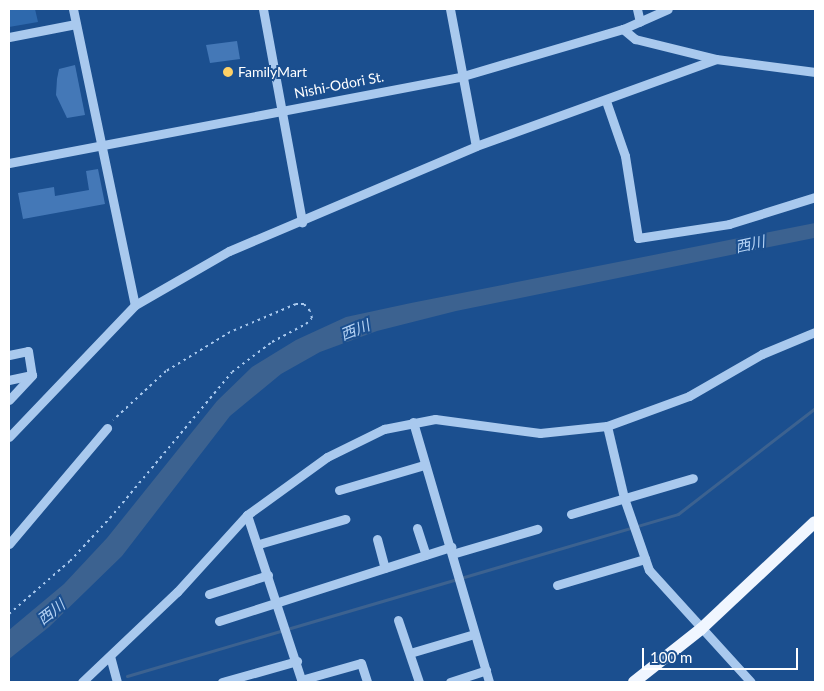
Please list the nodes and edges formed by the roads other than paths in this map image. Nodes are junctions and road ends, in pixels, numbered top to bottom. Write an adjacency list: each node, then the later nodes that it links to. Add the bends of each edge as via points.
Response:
1 (73, 9): 7 (street)
2 (263, 9): 14 (street)
3 (450, 9): 12 (street)
4 (637, 9): 6 (street)
5 (668, 9): 6 (street, Nishi-Odori St.)
6 (640, 22): 8 (street, Nishi-Odori St.)
7 (76, 24): 9 (street); 16 (street)
8 (623, 29): 10 (street, via 635,39); 12 (street, Nishi-Odori St.)
9 (9, 37)
10 (716, 59): 11 (street); 13 (street)
11 (815, 72)
12 (463, 76): 14 (street, Nishi-Odori St.); 15 (street)
13 (606, 101): 15 (street); 18 (street, via 625,156 638,238 729,224)
14 (282, 110): 16 (street, Nishi-Odori St.); 19 (street)
15 (476, 146): 19 (street)
16 (101, 148): 17 (street, Nishi-Odori St.); 20 (street)
17 (9, 163)
18 (815, 196)
19 (302, 222): 20 (street, via 229,251)
20 (135, 305): 29 (street)
21 (814, 334): 27 (street, via 762,354 689,396)
22 (9, 355): 23 (street, via 28,351)
23 (32, 375): 24 (street); 25 (street)
24 (9, 380)
25 (9, 400)
26 (412, 422): 27 (street, via 457,421 540,434); 30 (street); 35 (street, via 384,429 327,457)
27 (607, 426): 33 (street)
28 (107, 428): 41 (street)
29 (9, 437)
30 (424, 465): 32 (street); 43 (street)
31 (693, 478): 33 (street)
32 (339, 490)
33 (624, 498): 34 (street); 45 (street)
34 (571, 514)
35 (247, 515): 42 (street); 56 (street, via 177,592)
36 (345, 519): 42 (street)
37 (815, 522): 53 (main road)
38 (417, 528): 44 (street)
39 (537, 529): 43 (street)
40 (377, 539): 46 (street)
41 (9, 544)
42 (260, 544): 47 (street)
43 (452, 551): 44 (street); 54 (street)
44 (426, 555): 46 (street)
45 (646, 559): 48 (street); 53 (street, via 649,570)
46 (385, 568): 50 (street)
47 (268, 575): 49 (street); 50 (street)
48 (557, 585)
49 (209, 594)
50 (277, 602): 51 (street); 57 (street)
51 (219, 620)
52 (398, 620): 55 (street)
53 (701, 629): 67 (main road); 68 (street)
54 (474, 634): 55 (street); 58 (street)
55 (410, 653): 64 (street)
56 (110, 656): 60 (street); 61 (street)
57 (297, 661): 59 (street); 62 (street)
58 (486, 670): 65 (street); 66 (street)
59 (302, 681): 63 (street, via 361,663)
60 (82, 682)
61 (117, 682)
62 (222, 682)
63 (367, 682)
64 (419, 682)
65 (450, 682)
66 (489, 682)
67 (634, 682)
68 (751, 682)

